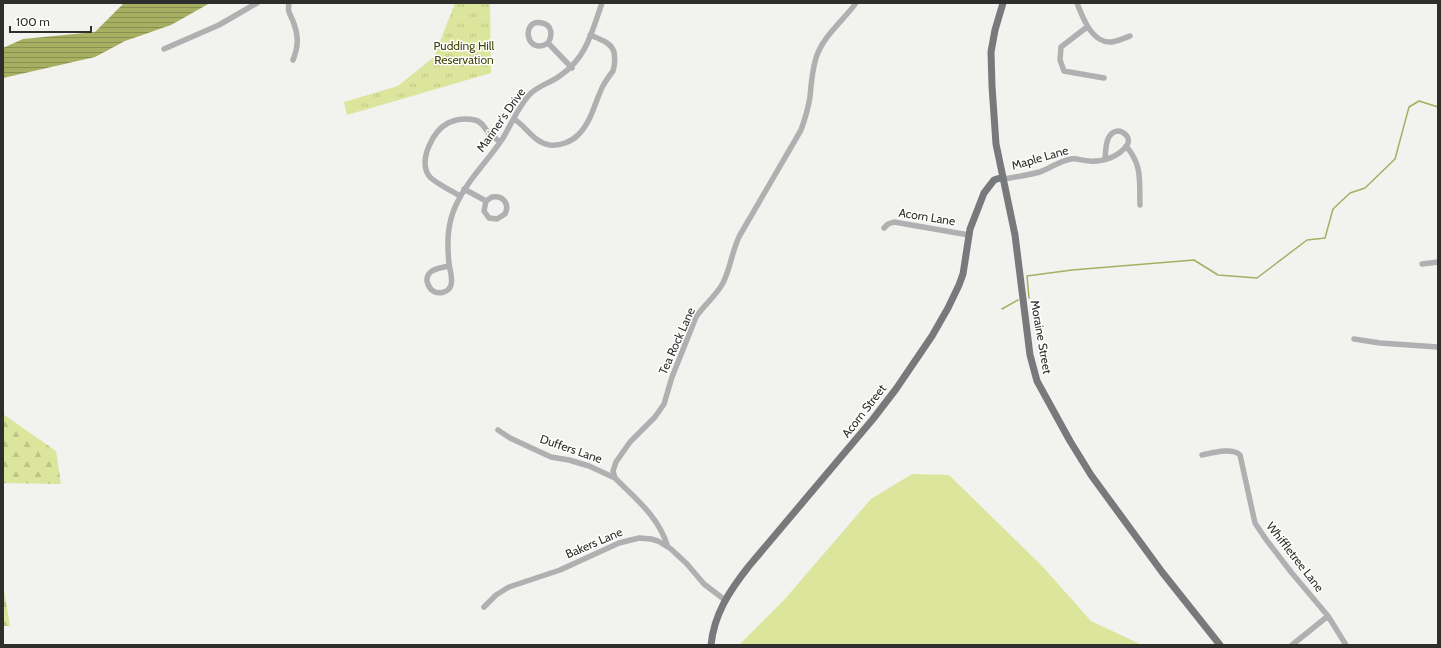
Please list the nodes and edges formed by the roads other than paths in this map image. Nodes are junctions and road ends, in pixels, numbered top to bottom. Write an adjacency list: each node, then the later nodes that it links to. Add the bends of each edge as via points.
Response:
1 (257, 3): 11 (street, via 219,25)
2 (289, 3): 12 (street, via 288,11 294,22 298,48)
3 (602, 3): 8 (street, Mariner's Drive)
4 (856, 3): 33 (street, Tea Rock Lane, via 820,48 816,57 807,114 801,130 735,244 728,273 721,287 696,317 672,376 664,404 616,462 613,470)
5 (1003, 3): 19 (main road, Moraine Street, via 993,43 991,66 996,144)
6 (1077, 3): 7 (street)
7 (1087, 27): 9 (street, via 1099,38 1111,42); 14 (street, via 1061,47 1060,60 1064,71)
8 (590, 35): 13 (street, Mariner's Drive, via 585,50); 15 (street, via 610,46 614,51 614,64 587,123 578,135 563,144 549,145 536,140)
9 (1130, 36)
10 (548, 43): 10 (street, via 552,32 550,28 539,22 533,24 529,28 529,39 538,46); 13 (street)
11 (164, 49)
12 (293, 60)
13 (572, 68): 15 (street, Mariner's Drive, via 536,89 522,104)
14 (1104, 78)
15 (514, 119): 16 (street, Mariner's Drive)
16 (500, 142): 20 (street, Mariner's Drive); 21 (street, via 476,120 454,121 446,124 438,132 426,154 428,174)
17 (1126, 146): 18 (street, Maple Lane, via 1118,154); 18 (street, via 1129,140 1126,134 1116,131 1111,134); 23 (street, via 1139,166)
18 (1105, 159): 19 (street, Maple Lane, via 1071,159 1041,171)
19 (1003, 178): 25 (main road, Acorn Street, via 994,180 988,186); 39 (main road, Moraine Street, via 1015,235 1030,355 1038,381 1090,476)
20 (464, 189): 21 (street, Mariner's Drive); 22 (street)
21 (460, 196): 28 (street, Mariner's Drive, via 453,211 448,234)
22 (486, 202): 22 (street, via 484,211 489,218 497,219 505,214 507,205 501,197 492,197)
23 (1140, 205)
24 (884, 228): 25 (street, Acorn Lane, via 894,222)
25 (969, 235): 35 (main road, Acorn Street, via 959,285 932,336 873,419 749,566)
26 (1438, 262): 27 (street)
27 (1422, 264)
28 (449, 266): 28 (street, Mariner's Drive, via 451,285 448,290 438,293 433,291 428,284 429,274 436,268)
29 (1354, 339): 30 (street)
30 (1438, 347)
31 (498, 430): 33 (street, Duffers Lane, via 551,457 590,466)
32 (1202, 455): 37 (street, Whiffletree Lane, via 1237,452 1255,523)
33 (615, 478): 34 (street, via 651,513)
34 (668, 547): 35 (street, Bakers Lane, via 704,584); 36 (street, Bakers Lane, via 651,539 626,541 560,570 509,587)
35 (725, 600): 38 (main road, Acorn Street, via 714,626)
36 (484, 607)
37 (1328, 616): 40 (street); 41 (street, Whiffletree Lane)
38 (711, 645)
39 (1220, 645)
40 (1292, 645)
41 (1346, 645)

